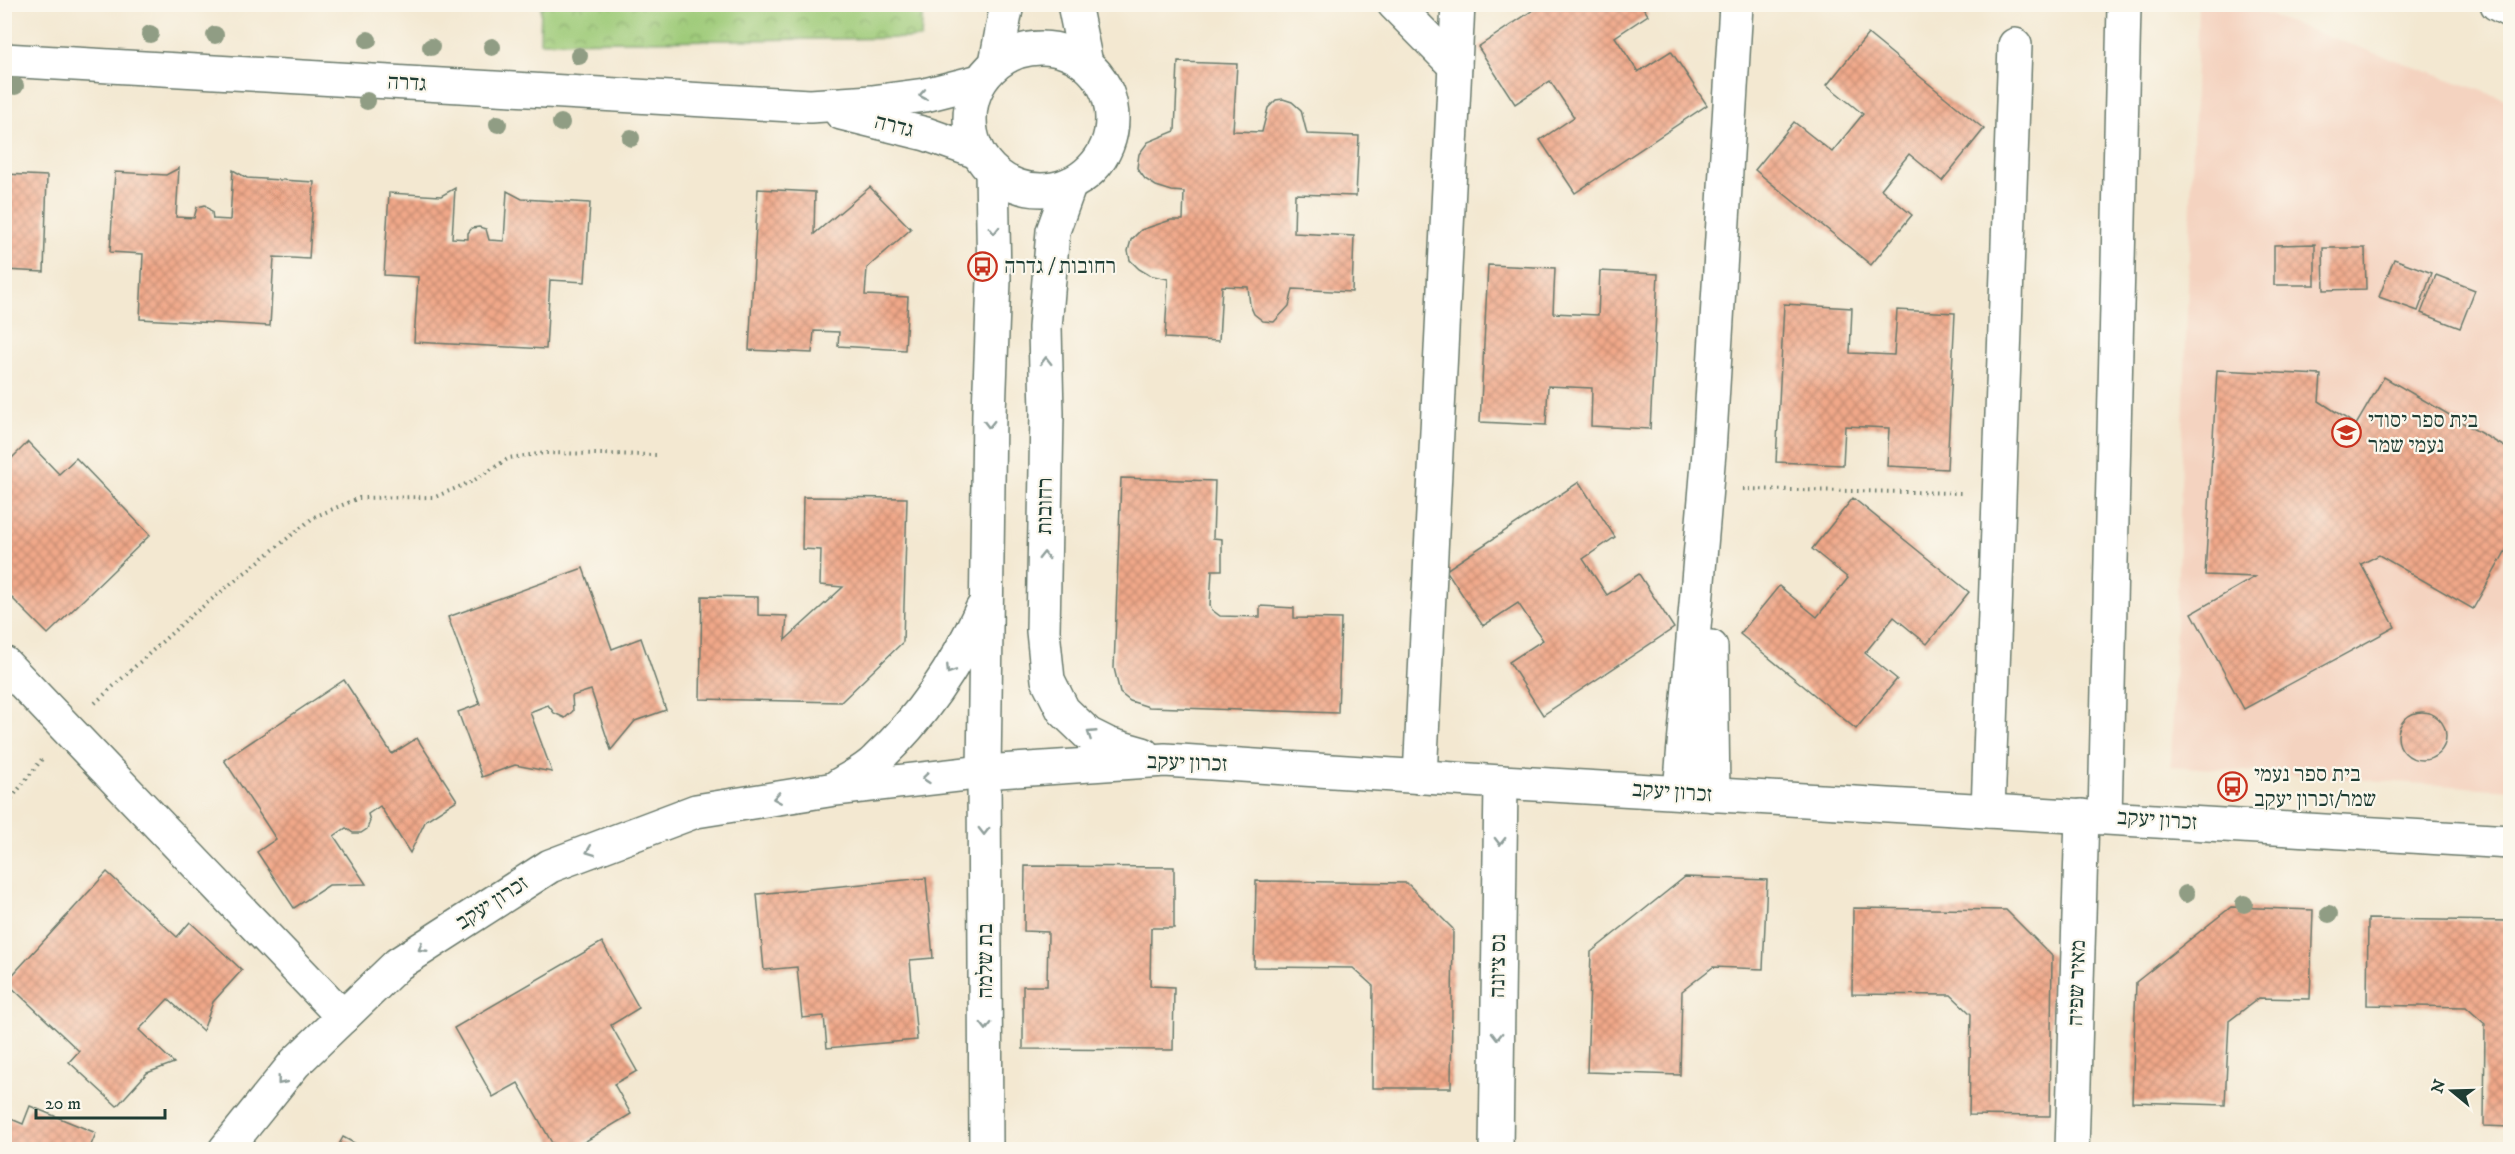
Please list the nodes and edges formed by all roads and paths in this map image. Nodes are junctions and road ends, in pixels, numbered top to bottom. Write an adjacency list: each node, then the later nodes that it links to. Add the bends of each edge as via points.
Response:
1 (1006, 4): 13 (street)
2 (1074, 4): 11 (street)
3 (1394, 4): 12 (street)
4 (1458, 4): 12 (street)
5 (2497, 4): 8 (street)
6 (1736, 5): 17 (street)
7 (2124, 7): 32 (street, מאיר שפיה)
8 (2511, 11)
9 (2014, 45): 20 (street)
10 (4, 60): 14 (street, גדרה)
11 (1086, 63): 13 (street, via 1066,51 1042,47 1018,51); 16 (street, via 1101,80 1110,100 1112,123 1108,145 1096,165)
12 (1455, 66): 26 (street)
13 (988, 72): 14 (street, גדרה, one-way to 14, via 925,95); 15 (street, via 971,104 970,128)
14 (810, 106): 15 (street, גדרה, via 926,134)
15 (985, 161): 16 (street, via 1012,185 1036,191); 21 (street, one-way to 21, via 994,270)
16 (1070, 184): 24 (street, רחובות, one-way to 16, via 1108,744 1088,734 1063,710 1048,681 1043,631 1047,279 1053,231)
17 (1709, 452): 19 (street); 29 (street)
18 (656, 455): 23 (path, via 545,453 509,458 473,481 435,497 359,498 314,517 186,620)
19 (1710, 488): 20 (path); 29 (street, via 1710,562)
20 (1999, 494): 31 (street)
21 (987, 599): 25 (street); 28 (street, זכרון יעקב, one-way to 28, via 966,645 917,715 876,761)
22 (4, 663): 23 (street)
23 (68, 729): 30 (path); 34 (street)
24 (1166, 760): 25 (street, זכרון יעקב); 26 (street, זכרון יעקב)
25 (984, 772): 28 (street, זכרון יעקב, one-way to 28); 36 (street, בת שלמה, one-way to 36)
26 (1420, 777): 27 (street, זכרון יעקב)
27 (1501, 782): 29 (street, זכרון יעקב); 37 (street, נס ציונה, one-way to 37)
28 (835, 789): 34 (street, זכרון יעקב, one-way to 34, via 696,811 550,866 398,964)
29 (1696, 794): 31 (street, זכרון יעקב)
30 (4, 808)
31 (1988, 811): 32 (street, זכרון יעקב)
32 (2094, 816): 33 (street, זכרון יעקב); 38 (street, מאיר שפיה)
33 (2511, 842)
34 (343, 1017): 35 (street, זכרון יעקב, one-way to 35, via 296,1063)
35 (225, 1149)
36 (986, 1149)
37 (1496, 1149)
38 (2072, 1149)

